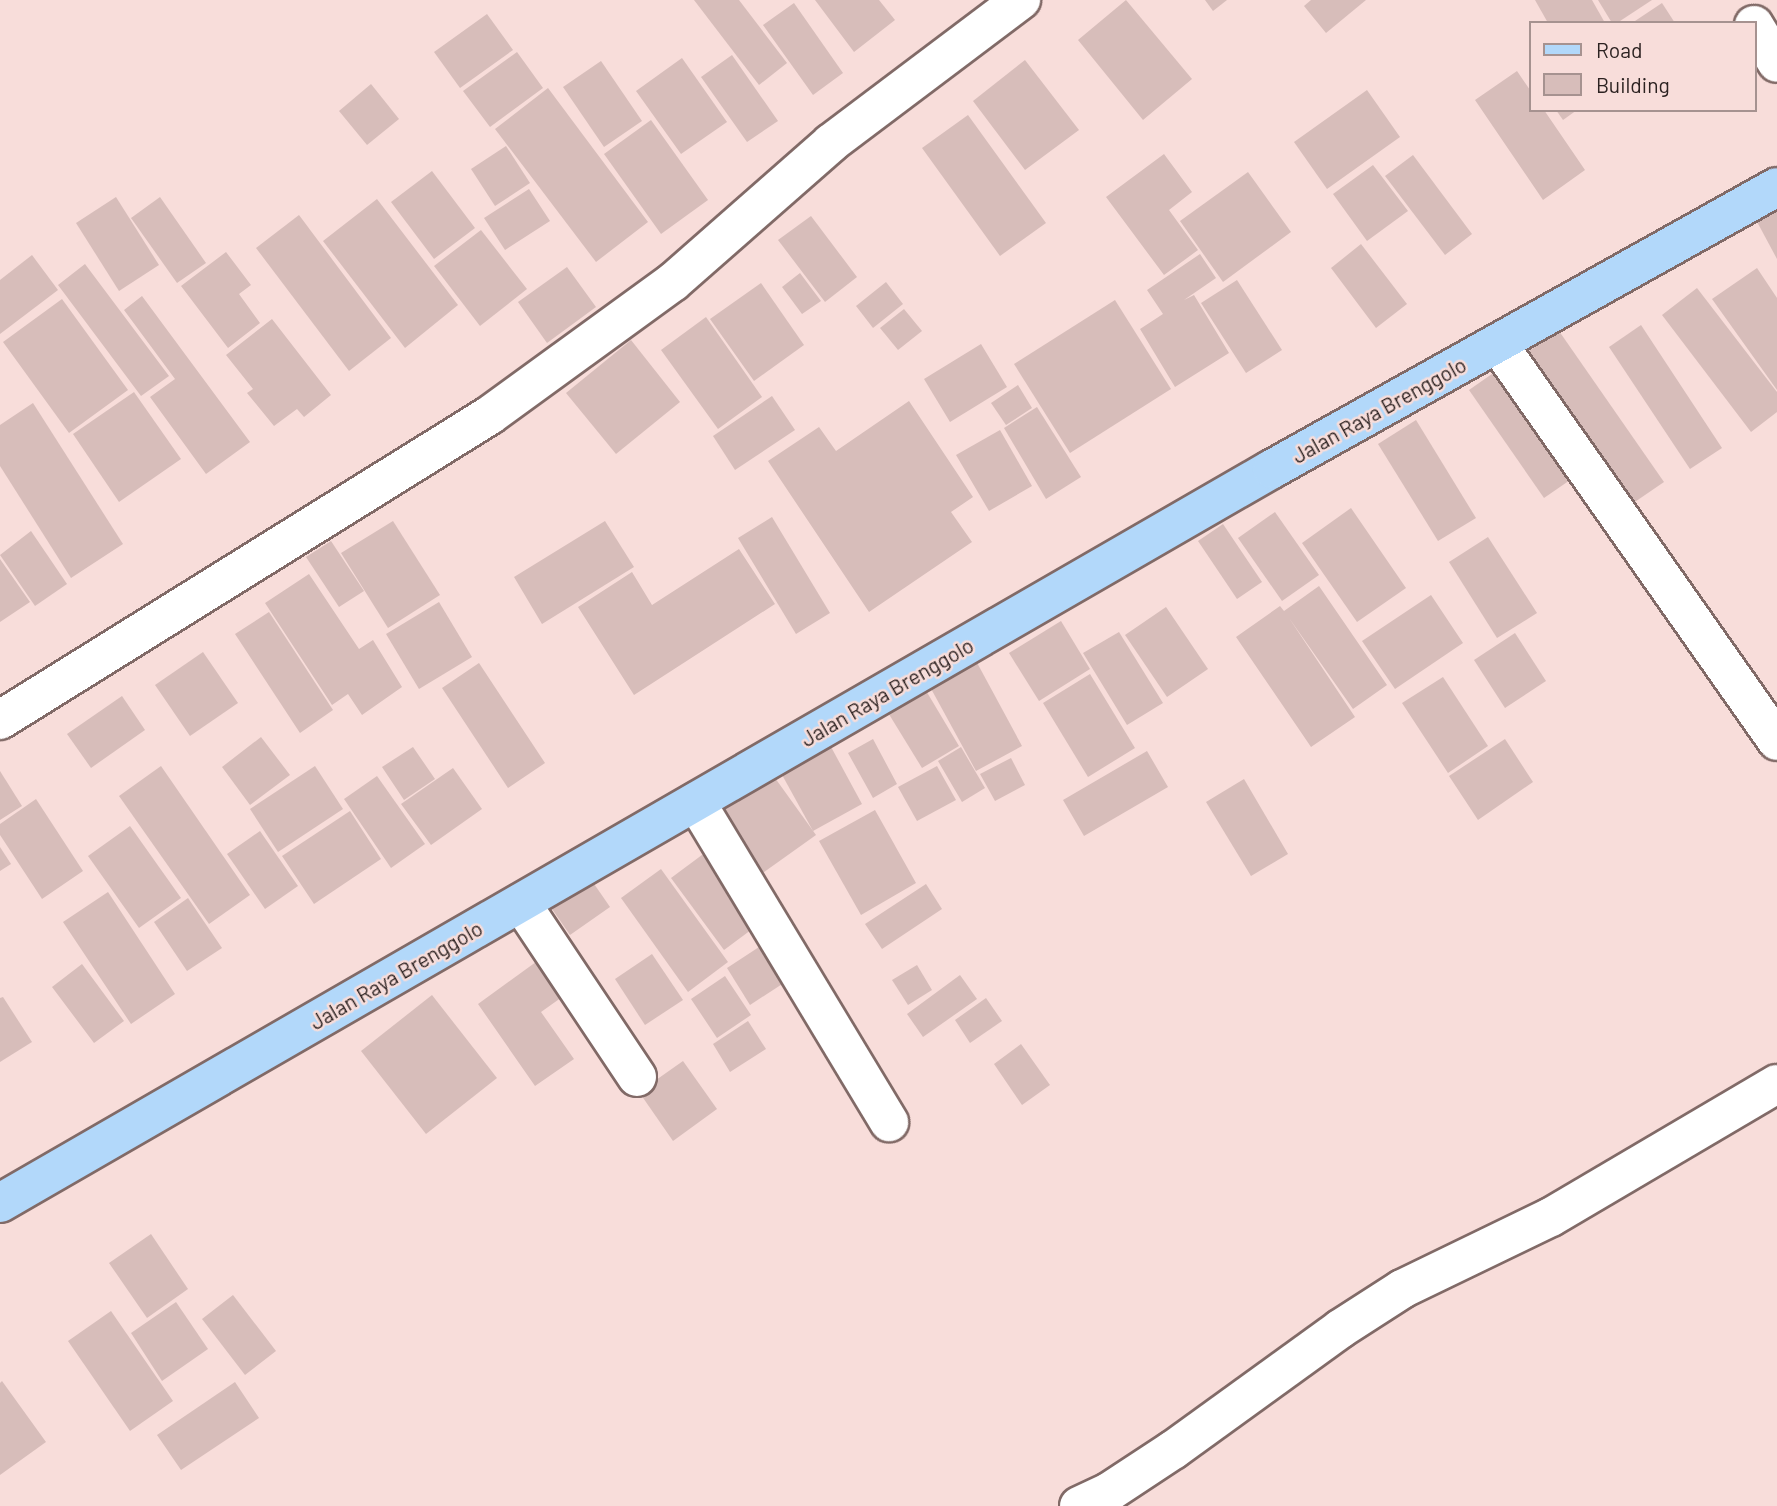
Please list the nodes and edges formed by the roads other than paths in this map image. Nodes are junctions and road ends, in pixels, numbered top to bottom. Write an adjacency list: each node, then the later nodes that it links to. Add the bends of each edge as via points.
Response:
1 (1021, 0): 8 (street, via 831,143 673,282 490,415)
2 (1739, 0): 3 (street)
3 (1752, 21)
4 (1756, 27): 5 (street)
5 (1777, 63)
6 (1777, 187): 7 (main road, Jalan Raya Brenggolo)
7 (1498, 344): 9 (street); 10 (main road, Jalan Raya Brenggolo, via 1272,468)
8 (0, 720)
9 (1777, 741)
10 (696, 802): 11 (main road, Jalan Raya Brenggolo); 14 (street)
11 (522, 903): 12 (street); 15 (main road, Jalan Raya Brenggolo)
12 (638, 1077)
13 (1777, 1084): 16 (street, via 1551,1217 1402,1289 1173,1450)
14 (889, 1122)
15 (0, 1203)
16 (1079, 1506)

